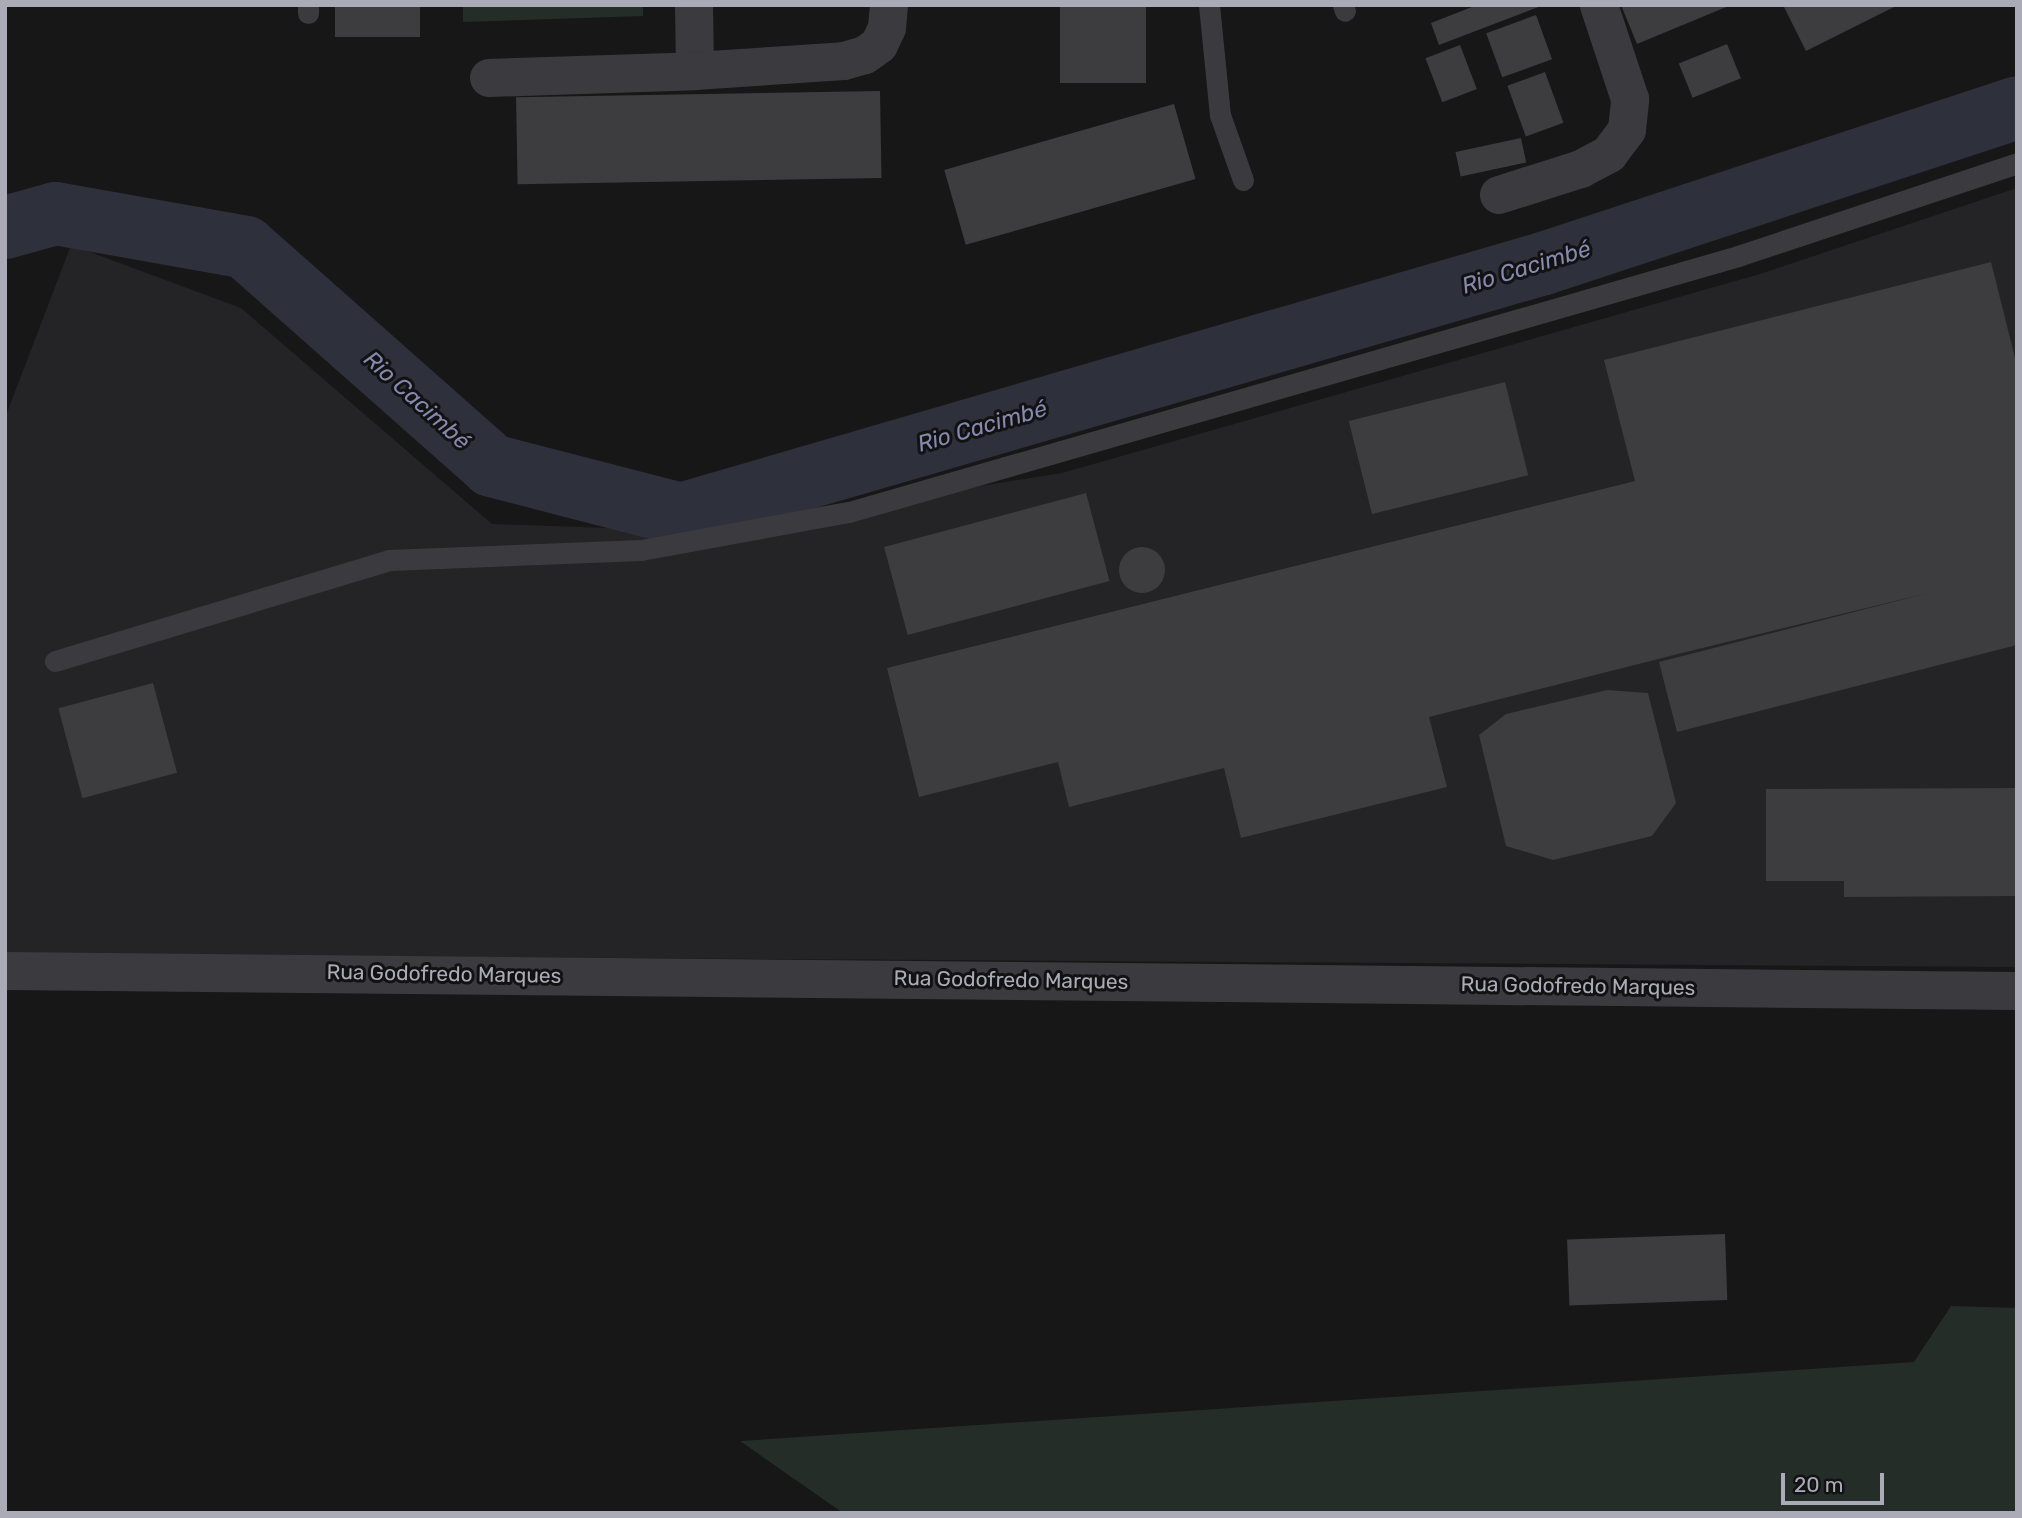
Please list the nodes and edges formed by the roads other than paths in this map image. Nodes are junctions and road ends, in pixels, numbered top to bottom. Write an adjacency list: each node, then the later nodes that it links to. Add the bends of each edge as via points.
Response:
1 (694, 5): 5 (street)
2 (889, 5): 5 (street, via 887,28 879,45 865,55)
3 (1209, 5): 8 (lane, via 1220,115)
4 (1599, 5): 9 (street, via 1630,99 1628,130 1609,155 1581,169)
5 (695, 71): 6 (street)
6 (489, 78)
7 (2017, 163): 10 (lane, via 1738,256 849,512 640,550 389,560)
8 (1243, 180)
9 (1499, 195)
10 (55, 661)
11 (5, 971): 12 (street, Rua Godofredo Marques)
12 (2017, 991)

